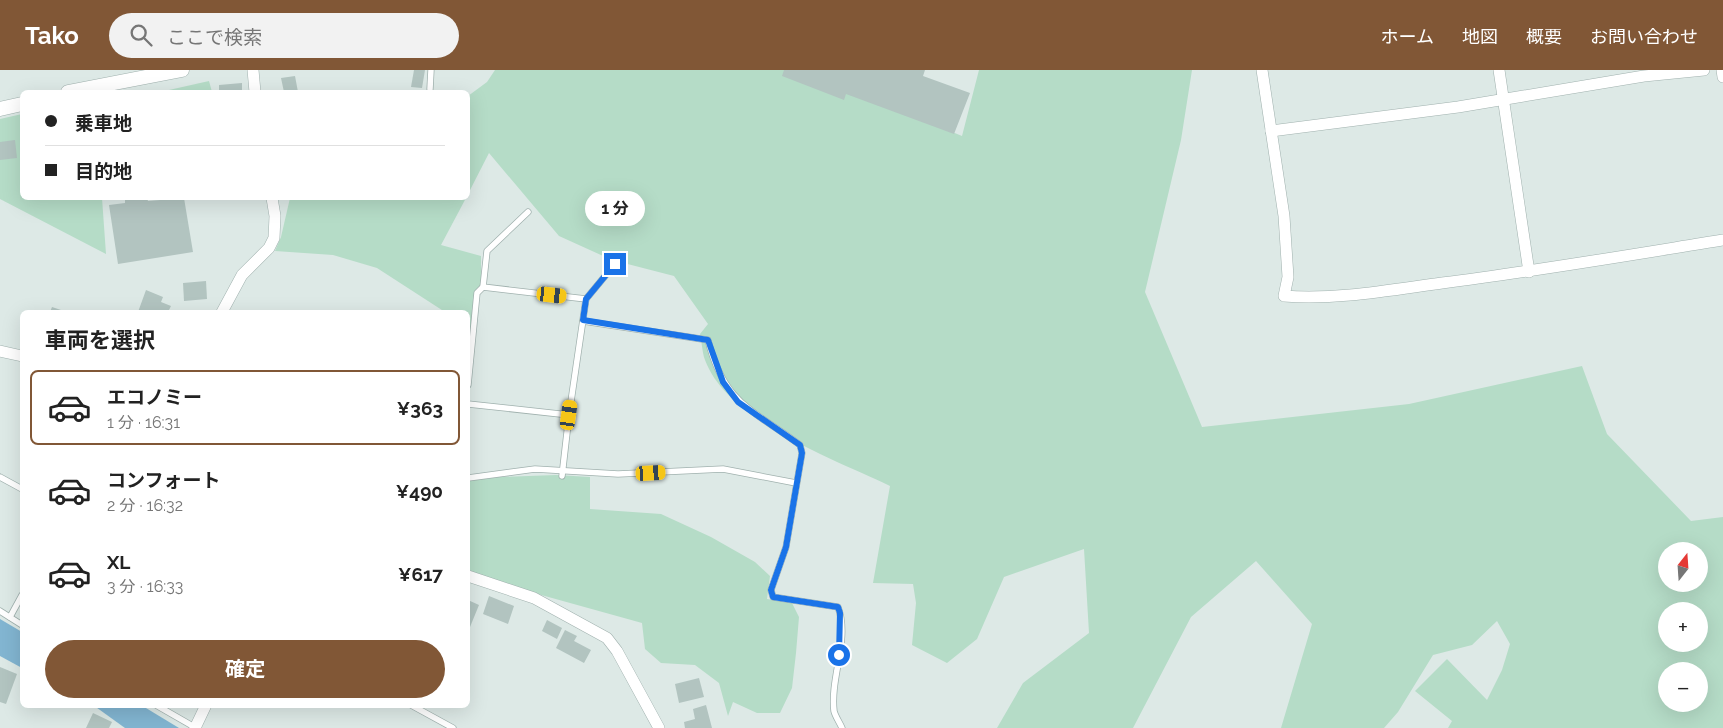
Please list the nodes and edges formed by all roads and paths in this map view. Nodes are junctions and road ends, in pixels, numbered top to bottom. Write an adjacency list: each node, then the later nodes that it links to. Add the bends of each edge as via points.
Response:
1 (182, 70): 10 (street)
2 (253, 70): 11 (street)
3 (431, 70): 9 (lane)
4 (1262, 70): 15 (street)
5 (1499, 70): 12 (street)
6 (1704, 70): 12 (street, via 1644,76)
7 (1722, 70): 8 (street)
8 (1723, 77)
9 (430, 89)
10 (78, 90)
11 (255, 90)
12 (1504, 99): 15 (street); 20 (street)
13 (20, 104): 14 (street)
14 (0, 109)
15 (1271, 131): 20 (street, via 1284,222 1288,277 1284,296 1317,298)
16 (272, 200): 23 (street, via 274,238 269,248 242,275)
17 (528, 212): 21 (lane, via 487,250)
18 (1723, 240): 20 (street)
19 (615, 264): 22 (lane)
20 (1529, 272)
21 (483, 287): 22 (lane); 27 (lane, via 477,292)
22 (586, 299): 24 (lane)
23 (223, 310)
24 (583, 320): 29 (lane); 33 (lane, via 708,340 723,382 738,402 800,445 802,453)
25 (0, 351): 26 (street)
26 (20, 356)
27 (470, 364)
28 (470, 404): 29 (lane)
29 (569, 415): 30 (lane)
30 (562, 474): 32 (lane, via 535,469); 33 (lane, via 722,469)
31 (0, 477): 34 (lane)
32 (470, 478)
33 (796, 483): 46 (lane, via 786,547 771,590 773,597 838,607 840,636 834,712)
34 (20, 489)
35 (470, 577): 45 (street, via 534,598 607,638 618,651)
36 (20, 599): 38 (lane)
37 (0, 611): 38 (lane)
38 (10, 617): 39 (lane)
39 (20, 624)
40 (161, 708): 43 (lane)
41 (205, 708): 43 (street)
42 (416, 708): 44 (lane)
43 (195, 728)
44 (453, 728)
45 (660, 728)
46 (842, 728)

